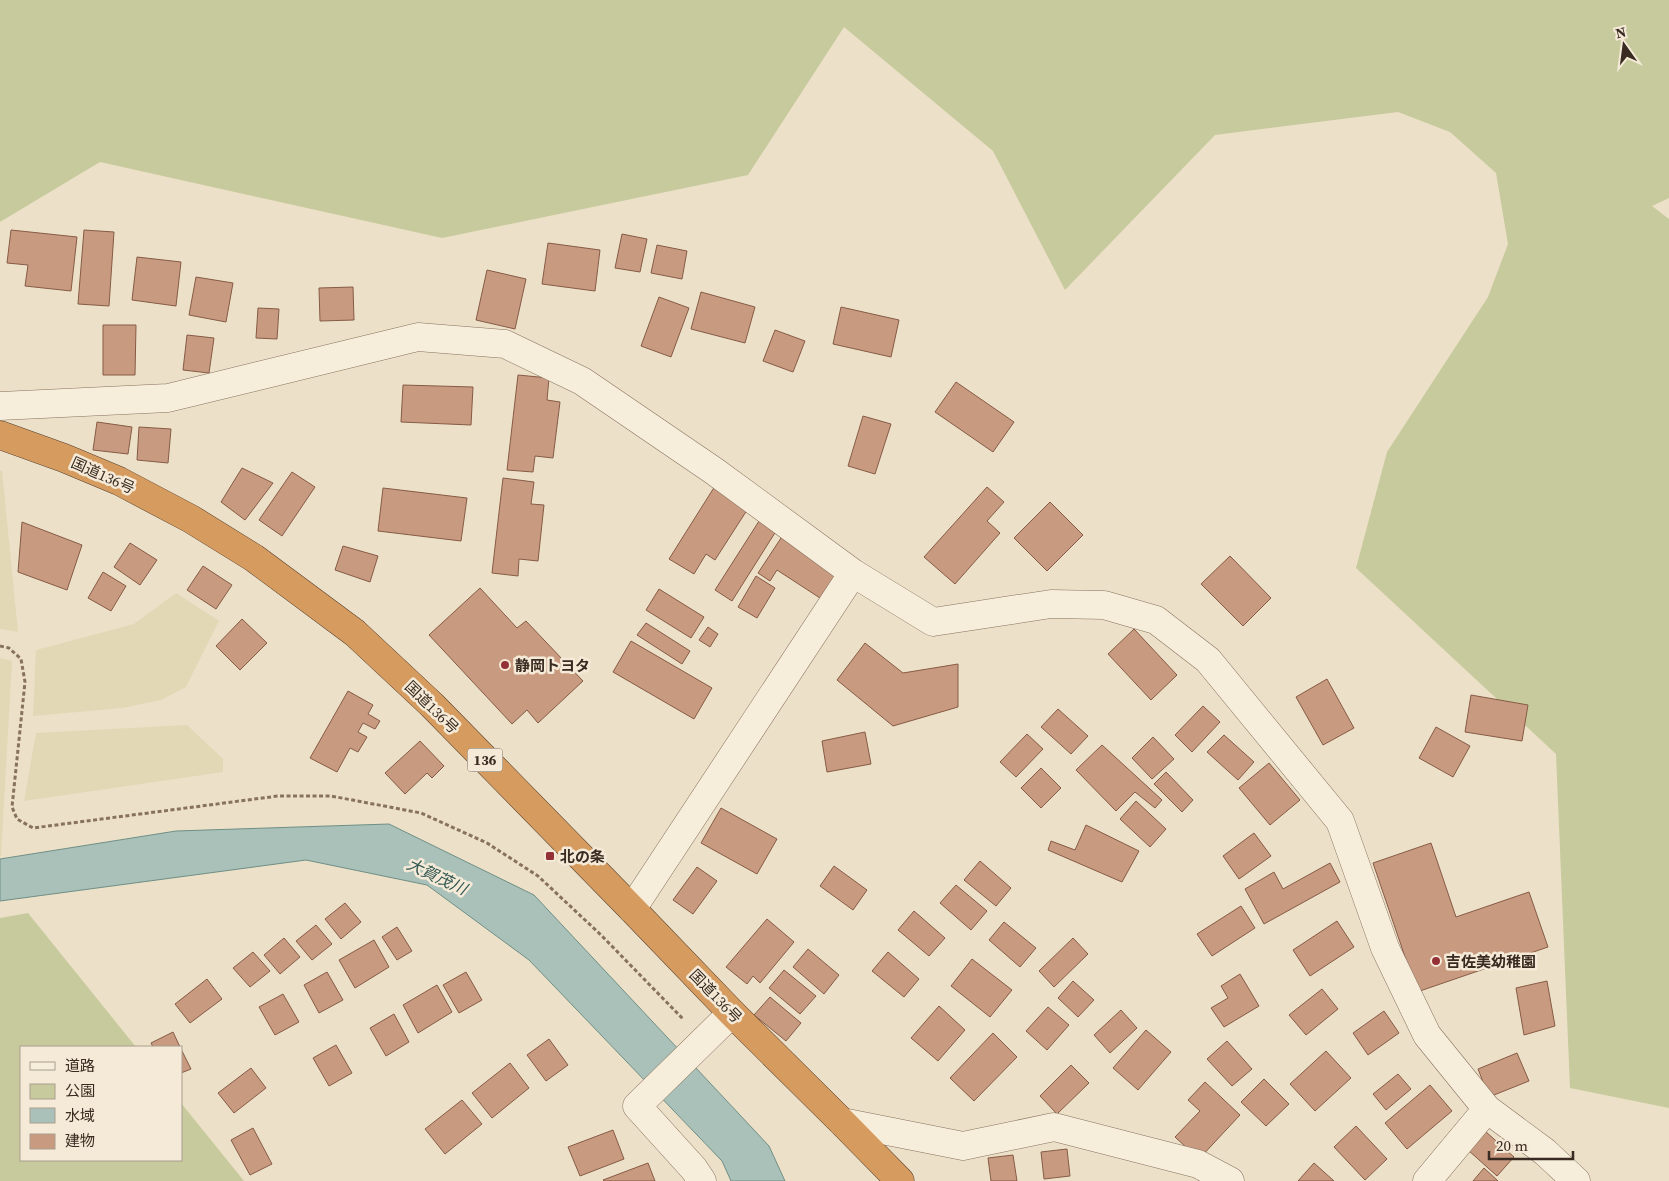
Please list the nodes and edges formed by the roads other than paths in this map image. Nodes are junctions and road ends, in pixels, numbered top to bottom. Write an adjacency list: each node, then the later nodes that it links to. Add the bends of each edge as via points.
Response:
1 (0, 406): 3 (street, via 168,398 418,337 505,344 582,380)
2 (0, 435): 4 (highway, 国道136号 / 136, via 119,481 191,519 254,558 355,632 432,705)
3 (852, 572): 4 (street); 6 (street, via 933,622 1051,604 1104,605 1156,620 1208,660 1340,822 1385,948 1427,1035)
4 (632, 909): 5 (highway, 国道136号 / 136)
5 (732, 1013): 7 (highway, 国道136号 / 136); 8 (street, via 637,1106)
6 (1487, 1109): 11 (street); 12 (street, via 1546,1152)
7 (842, 1122): 9 (highway, 国道136号 / 136); 10 (street, via 963,1146 1054,1127 1198,1164)
8 (702, 1181)
9 (900, 1181)
10 (1230, 1181)
11 (1427, 1181)
12 (1576, 1181)

